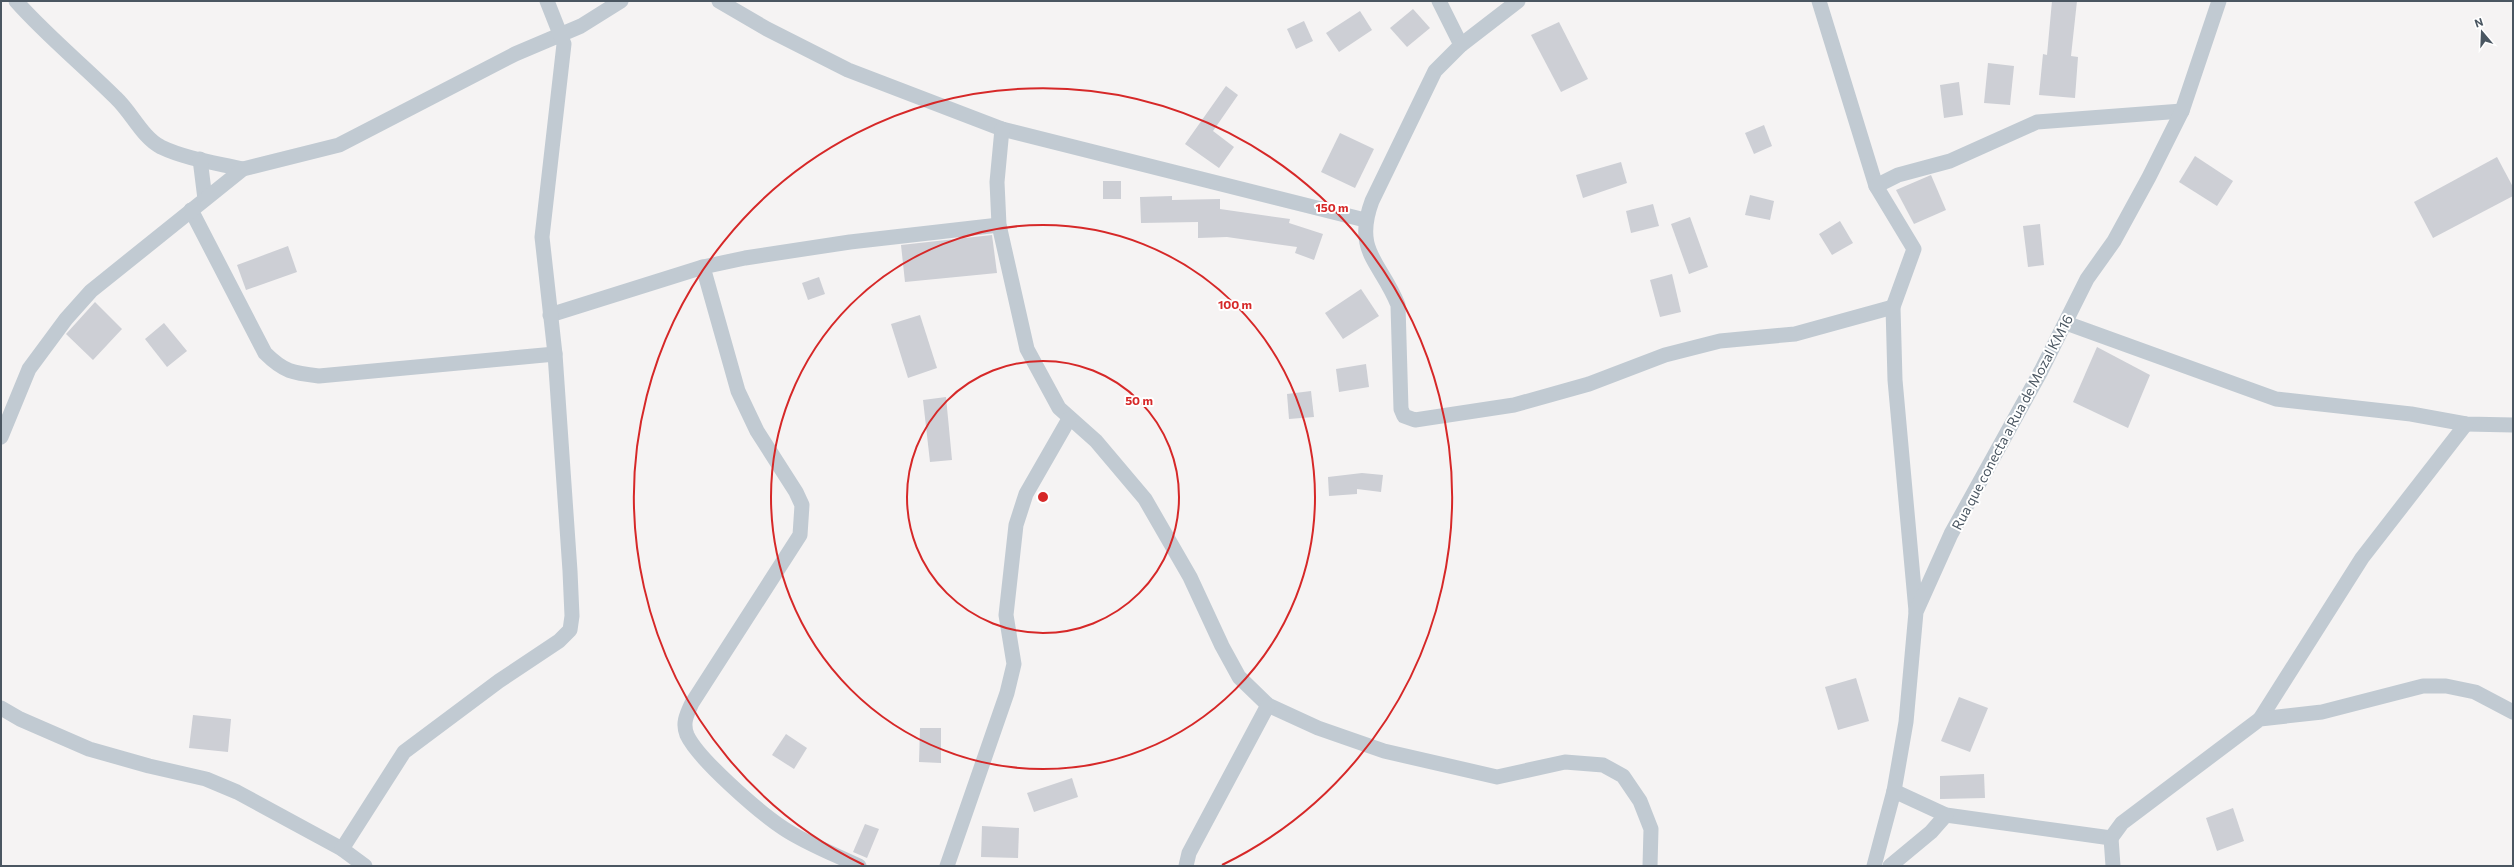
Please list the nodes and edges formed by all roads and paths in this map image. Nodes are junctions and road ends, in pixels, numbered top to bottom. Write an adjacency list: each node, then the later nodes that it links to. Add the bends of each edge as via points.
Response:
1 (16, 1): 13 (street, via 40,28 118,99 150,138 161,147)
2 (547, 1): 9 (street)
3 (621, 1): 9 (street, via 581,26)
4 (719, 1): 12 (street, via 767,29 848,70)
5 (1439, 1): 10 (street)
6 (1518, 1): 10 (street)
7 (1820, 1): 15 (street)
8 (2219, 1): 11 (street, Rua que conecta a Rua de Mozal KM16)
9 (561, 34): 14 (street, via 473,75 340,145); 22 (street, via 564,44 563,66 542,236)
10 (1461, 45): 18 (street, via 1435,71)
11 (2182, 110): 15 (street, via 2037,122 1950,161 1898,175); 23 (street, Rua que conecta a Rua de Mozal KM16, via 2149,177 2114,241 2087,279)
12 (1002, 129): 18 (street); 19 (street, via 997,182)
13 (200, 159): 14 (street); 16 (street)
14 (243, 169): 16 (street)
15 (1876, 186): 21 (street, via 1914,249)
16 (205, 199): 17 (street)
17 (191, 210): 24 (street, via 265,353 279,367 292,373 319,376); 28 (street, via 91,291 66,319 30,369)
18 (1365, 220): 21 (street, via 1368,253 1392,290 1398,305 1401,409 1404,416 1415,420 1514,404 1589,384 1665,355 1699,346 1720,341 1795,334)
19 (1000, 225): 20 (street, via 850,242); 25 (street, via 1027,349 1059,408)
20 (703, 267): 22 (street); 39 (street, via 738,391 757,431 796,492 802,505 802,519 800,535 692,703 684,718 686,734 693,745 746,799 777,824)
21 (1893, 307): 29 (street, via 1895,380)
22 (550, 315): 24 (street)
23 (2066, 323): 26 (street, via 2276,399 2411,414); 29 (street, Rua que conecta a Rua de Mozal KM16, via 1951,534)
24 (555, 354): 37 (street, via 570,571 570,630 559,642 499,681 404,752)
25 (1069, 419): 30 (street, via 1096,441 1145,499 1190,577 1222,646 1240,677); 40 (street, via 1026,494 1016,525 1006,615 1014,664 1007,693)
26 (2466, 424): 27 (street); 33 (street, via 2362,558)
27 (2513, 425)
28 (1, 437)
29 (1916, 612): 34 (street, Rua que conecta a Rua de Mozal KM16, via 1906,722)
30 (1268, 705): 41 (street, via 1189,853); 42 (street, via 1318,728 1384,751 1497,777 1565,762 1603,765 1623,776 1640,801 1651,829)
31 (1, 709): 37 (street, via 89,749 206,779 237,792)
32 (2513, 712): 33 (street, via 2475,692 2446,686 2423,686 2322,712)
33 (2260, 719): 36 (street, via 2122,823)
34 (1894, 791): 35 (street); 43 (street, Rua que conecta a Rua de Mozal KM16)
35 (1946, 815): 36 (street); 44 (street, via 1931,832)
36 (2111, 838): 45 (street)
37 (342, 849): 38 (street)
38 (365, 866)
39 (859, 866)
40 (947, 866)
41 (1186, 866)
42 (1650, 866)
43 (1874, 866)
44 (1890, 866)
45 (2113, 866)

